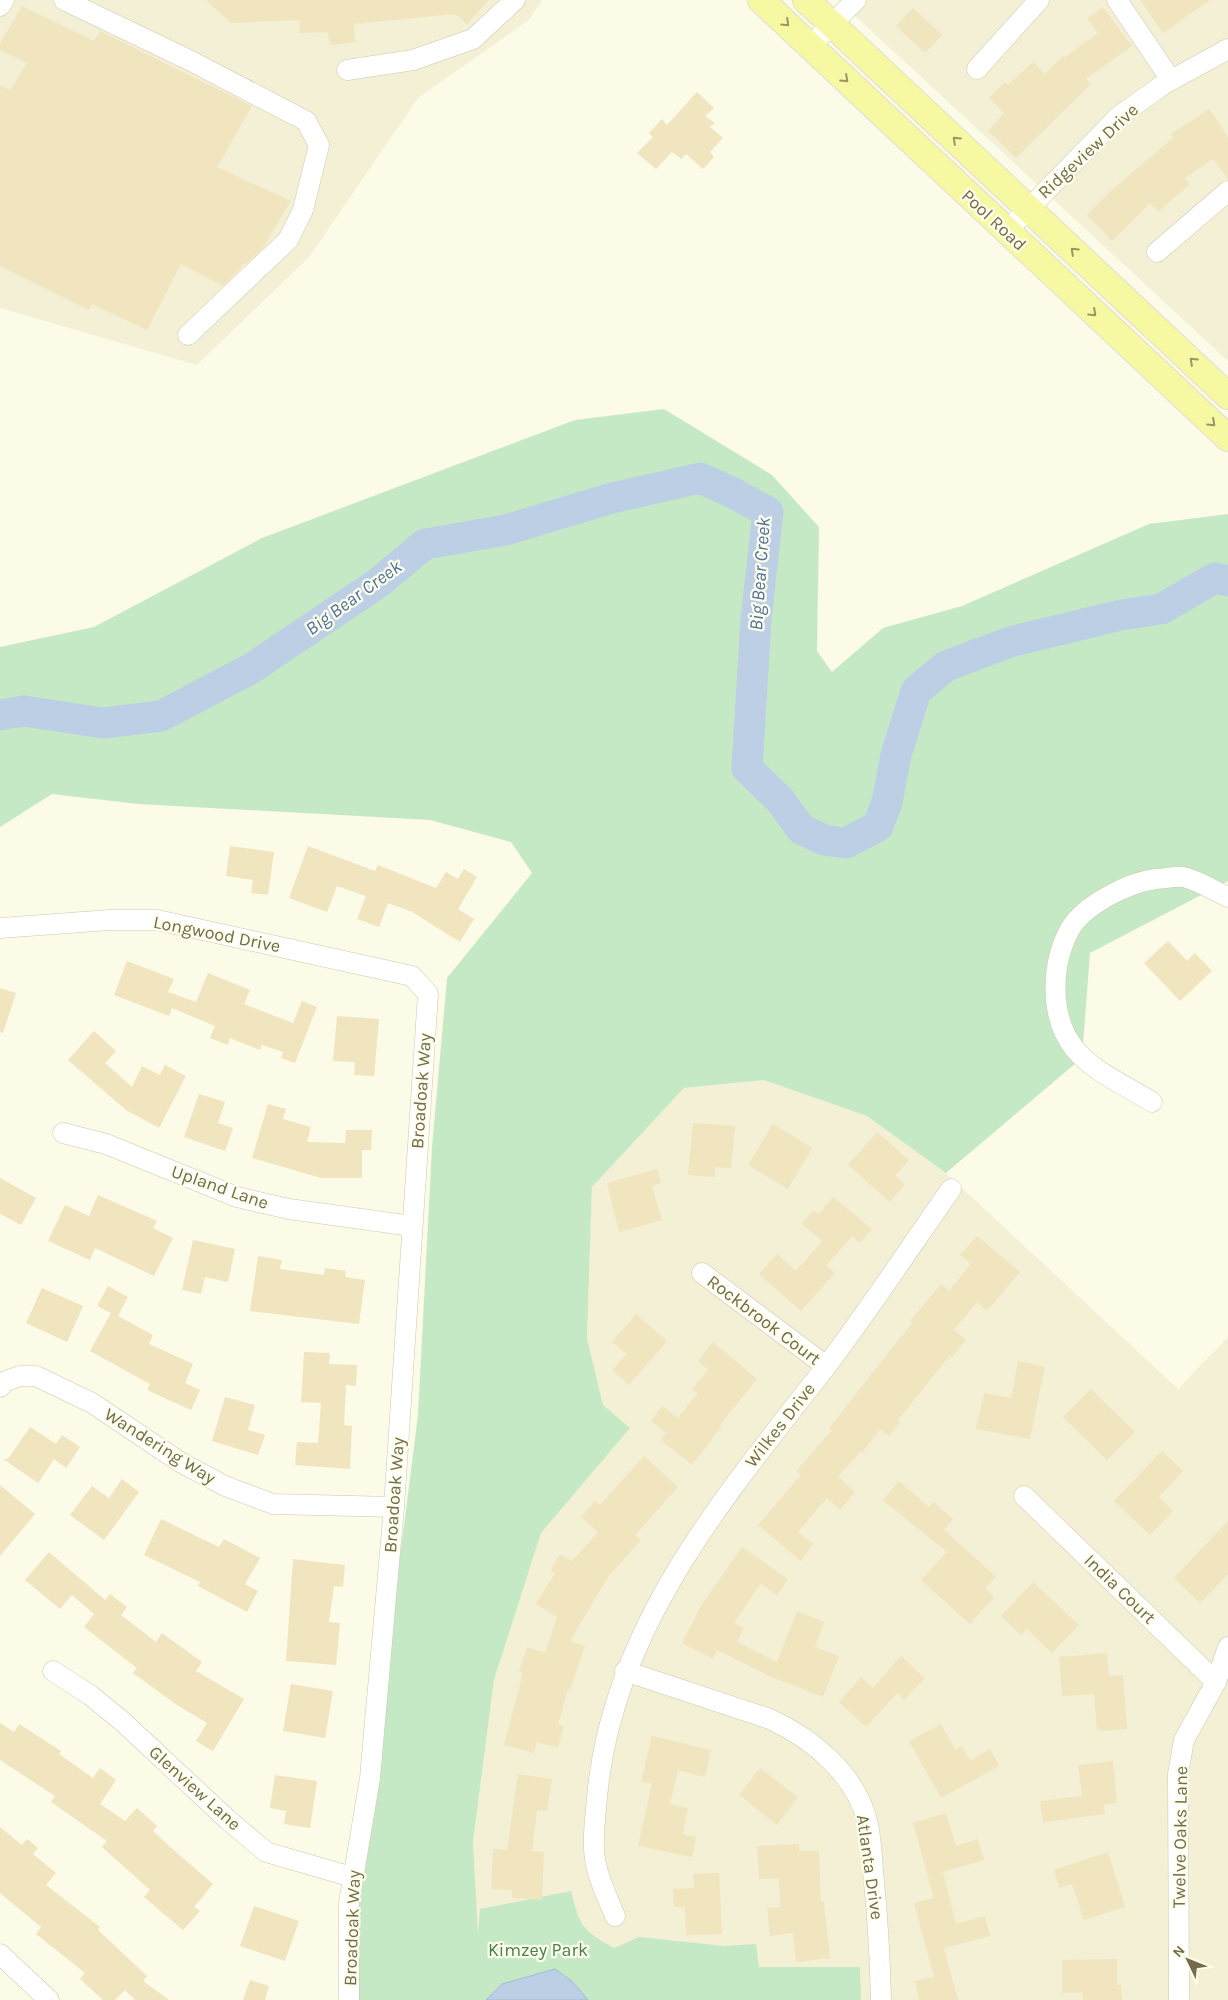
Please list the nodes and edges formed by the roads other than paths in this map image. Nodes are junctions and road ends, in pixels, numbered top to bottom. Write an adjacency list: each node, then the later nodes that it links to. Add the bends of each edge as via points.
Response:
1 (4, 0): 9 (street)
2 (64, 0): 20 (street, via 306,120 319,145 302,210 288,240)
3 (515, 0): 14 (street, via 472,39 413,60)
4 (761, 0): 11 (main road, Pool Road, one-way to 11)
5 (806, 0): 10 (main road, Pool Road)
6 (856, 0): 10 (street)
7 (1039, 0): 13 (street)
8 (1117, 0): 15 (street)
9 (0, 6)
10 (832, 25): 11 (street); 17 (main road, Pool Road, one-way to 10)
11 (810, 46): 18 (main road, Pool Road, one-way to 18)
12 (1228, 49): 15 (street, Ridgeview Drive)
13 (977, 69)
14 (347, 70)
15 (1171, 80): 17 (street, Ridgeview Drive, via 1118,118)
16 (1228, 191): 19 (street)
17 (1029, 208): 18 (street, Ridgeview Drive); 21 (main road, Pool Road, one-way to 17)
18 (1006, 232): 22 (main road, Pool Road, one-way to 22)
19 (1157, 252)
20 (188, 335)
21 (1228, 396)
22 (1228, 438)
23 (1228, 897): 26 (street, via 1182,877 1141,881 1100,900 1071,928 1058,963 1055,992 1058,1014 1074,1048 1092,1065)
24 (0, 928): 25 (street, Longwood Drive, via 158,920 412,976)
25 (426, 990): 29 (street, Broadoak Way)
26 (1152, 1102)
27 (63, 1133): 29 (street, Upland Lane, via 106,1144 237,1197 289,1209)
28 (951, 1189): 31 (street, Wilkes Drive)
29 (412, 1226): 34 (street, Broadoak Way)
30 (702, 1274): 31 (street, Rockbrook Court)
31 (826, 1366): 37 (street, Wilkes Drive, via 753,1458 675,1570)
32 (0, 1387): 34 (street, Wandering Way, via 20,1376 36,1376 92,1403 180,1462 225,1486 273,1504)
33 (1024, 1496): 38 (street, India Court)
34 (394, 1507): 39 (street, Broadoak Way, via 370,1778)
35 (1228, 1647): 38 (street, Twelve Oaks Lane)
36 (53, 1671): 39 (street, Glenview Lane, via 122,1721 266,1852)
37 (625, 1671): 40 (street, Wilkes Drive, via 600,1765 593,1843 597,1869); 44 (street, Atlanta Drive, via 770,1719 791,1729 832,1762 848,1781 861,1803 868,1824 879,1938)
38 (1222, 1678): 45 (street, Twelve Oaks Lane, via 1184,1740 1178,1774)
39 (352, 1877): 43 (street, Broadoak Way)
40 (615, 1916)
41 (0, 1954): 42 (street)
42 (49, 2000)
43 (349, 2000)
44 (881, 2000)
45 (1179, 2000)

